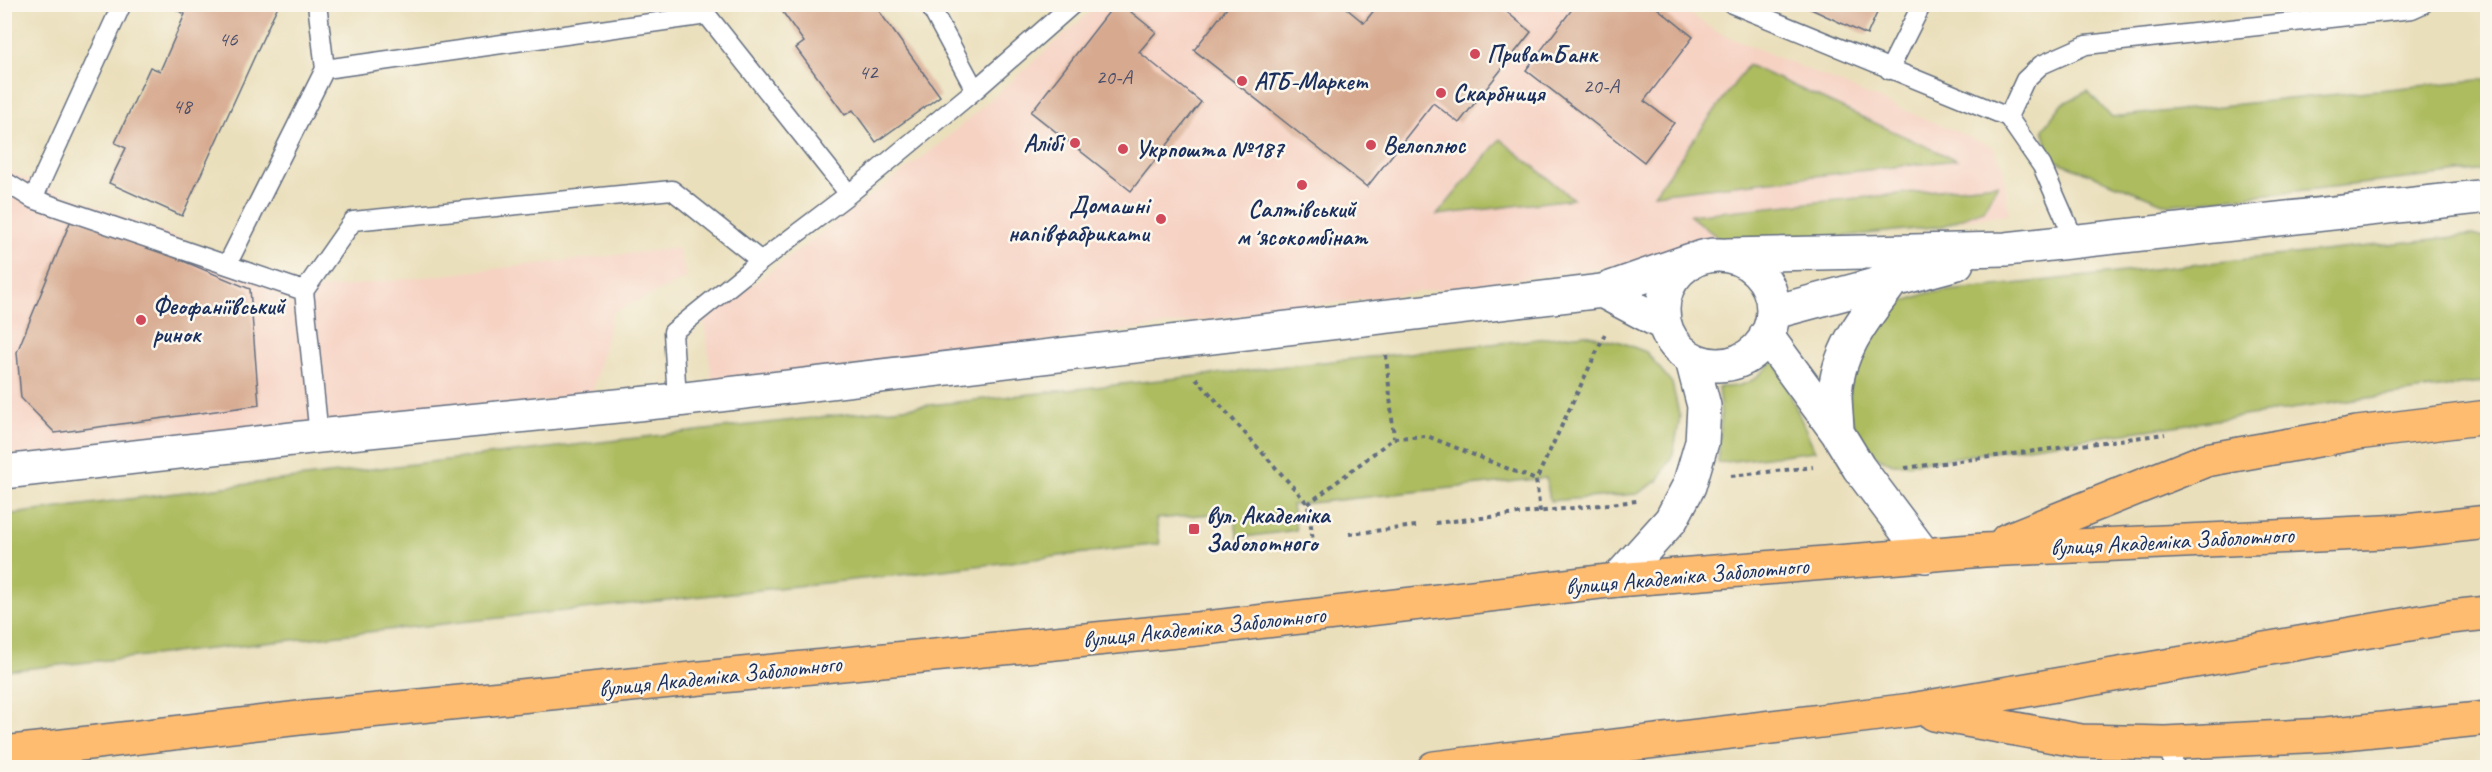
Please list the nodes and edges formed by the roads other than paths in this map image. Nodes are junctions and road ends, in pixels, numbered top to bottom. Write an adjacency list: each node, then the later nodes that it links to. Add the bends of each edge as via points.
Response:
1 (122, 4): 15 (lane)
2 (317, 4): 8 (lane)
3 (929, 4): 10 (lane)
4 (1073, 4): 10 (lane)
5 (1732, 4): 9 (lane)
6 (1922, 4): 9 (lane)
7 (2423, 4): 11 (lane, via 2412,9 2086,45 2041,64 2025,80)
8 (325, 69): 13 (lane, via 707,15); 23 (lane)
9 (1889, 70): 11 (lane)
10 (975, 90): 13 (lane)
11 (2008, 117): 18 (lane, via 2042,166)
12 (4, 181): 15 (lane)
13 (849, 194): 22 (lane)
14 (2487, 196): 16 (street)
15 (33, 199): 23 (lane)
16 (2441, 201): 17 (street); 18 (street)
17 (2487, 208)
18 (2075, 241): 19 (street)
19 (2006, 249): 20 (street); 24 (street)
20 (1727, 255): 21 (street); 27 (street, via 1742,259 1761,275 1772,296)
21 (1692, 260): 26 (street); 28 (street, via 1677,272 1667,288 1662,306)
22 (761, 261): 25 (lane, via 672,190 353,221); 30 (lane, via 673,333)
23 (227, 265): 25 (lane)
24 (1893, 280): 27 (street); 32 (street, via 1858,326 1840,365 1835,394)
25 (304, 291): 33 (lane)
26 (1602, 291): 28 (street); 30 (street)
27 (1770, 323): 29 (street, via 1762,343 1749,356 1721,365); 32 (street)
28 (1664, 324): 29 (street, via 1671,340)
29 (1692, 360): 38 (street, via 1704,406 1702,442 1689,486 1671,520)
30 (677, 400): 33 (street)
31 (2487, 417): 36 (highway, via 2357,433 2206,460)
32 (1837, 432): 37 (street)
33 (319, 436): 34 (street)
34 (4, 472)
35 (2487, 522): 36 (highway, вулиця Академіка Заболотного, via 2405,531)
36 (1984, 550): 37 (highway, вулиця Академіка Заболотного)
37 (1925, 556): 38 (highway, вулиця Академіка Заболотного)
38 (1617, 580): 42 (highway, вулиця Академіка Заболотного, via 1197,629 308,717)
39 (2487, 613): 40 (highway)
40 (1911, 710): 43 (highway); 44 (highway)
41 (2487, 718): 43 (highway)
42 (4, 753)
43 (2170, 755)
44 (1434, 768)

